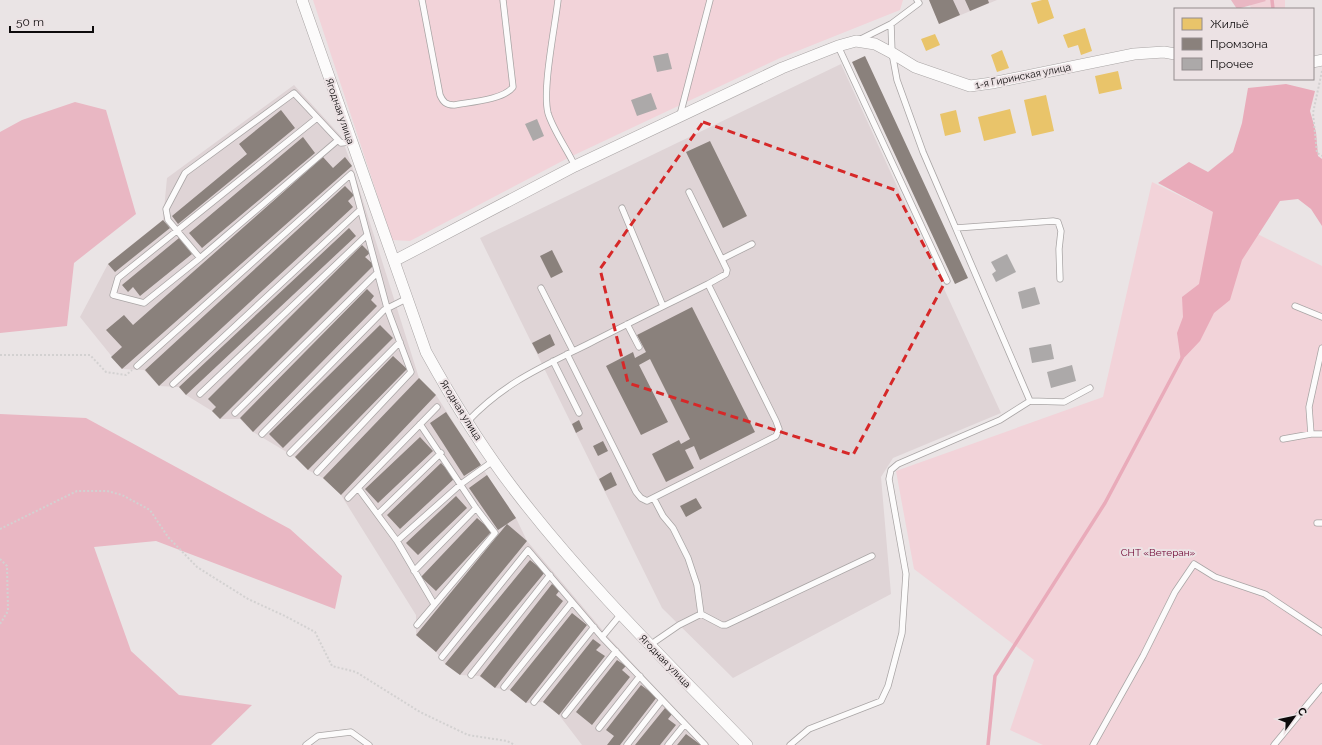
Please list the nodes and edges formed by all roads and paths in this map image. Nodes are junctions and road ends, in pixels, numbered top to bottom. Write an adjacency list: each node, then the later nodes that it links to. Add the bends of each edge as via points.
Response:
1 (302, 0): 16 (street, Ягодная улица)
2 (422, 0): 3 (lane, via 440,95 448,105 501,95 509,92 513,86)
3 (503, 0)
4 (558, 0): 18 (lane, via 549,66 548,114)
5 (710, 0): 13 (lane)
6 (917, 0): 7 (lane, via 919,3)
7 (891, 24): 8 (lane); 10 (lane)
8 (856, 42): 9 (street); 10 (street, 1-я Гиринская улица, via 874,44)
9 (838, 46): 13 (street, via 782,68); 31 (lane)
10 (892, 53): 11 (street, 1-я Гиринская улица, via 915,67 970,86 992,84 1134,54); 22 (lane, via 897,80 923,152)
11 (1174, 54)
12 (1322, 69): 17 (path, via 1312,113 1318,153)
13 (680, 115): 18 (street)
14 (317, 118): 15 (lane); 23 (lane); 23 (lane, via 294,93 185,173 166,209 168,220)
15 (338, 140): 16 (lane, via 341,143); 26 (lane)
16 (350, 142): 28 (street, Ягодная улица)
17 (1322, 156)
18 (574, 166): 28 (street)
19 (689, 192): 27 (lane)
20 (622, 208): 35 (lane)
21 (360, 210): 24 (lane); 47 (lane, via 351,174); 48 (lane)
22 (956, 228): 30 (lane, via 1058,222 1061,231); 51 (lane)
23 (178, 231): 26 (lane); 26 (lane, via 118,278 113,296 144,303)
24 (367, 235): 29 (lane); 50 (lane)
25 (752, 244): 27 (lane)
26 (200, 258)
27 (722, 259): 32 (lane, via 726,274)
28 (394, 261): 34 (street, Ягодная улица)
29 (377, 273): 37 (lane); 53 (lane)
30 (1060, 279)
31 (947, 281)
32 (708, 284): 35 (lane); 68 (lane, via 779,429 776,436 769,441)
33 (541, 288): 43 (lane)
34 (406, 300): 37 (lane); 55 (street, Ягодная улица, via 426,352)
35 (663, 306): 39 (lane)
36 (1295, 306): 38 (lane)
37 (387, 308): 40 (lane); 57 (lane)
38 (1322, 317)
39 (627, 324): 41 (lane); 43 (lane)
40 (400, 342): 61 (lane); 64 (lane, via 412,372)
41 (639, 347)
42 (1322, 348): 58 (lane, via 1309,406)
43 (573, 351): 44 (lane)
44 (567, 354): 46 (lane); 68 (lane, via 636,492 640,498 647,501)
45 (0, 355): 47 (path, via 90,355 106,372 126,375)
46 (553, 361): 54 (lane); 55 (lane, via 518,379 486,402)
47 (137, 366)
48 (173, 384)
49 (1090, 388): 51 (lane, via 1064,402)
50 (200, 394)
51 (1030, 401): 105 (lane, via 1000,420 898,464 892,470 889,480 906,574 902,633 888,686 881,701 808,729)
52 (437, 407): 56 (lane)
53 (235, 413)
54 (579, 413)
55 (467, 422): 63 (street, Ягодная улица)
56 (420, 424): 62 (lane); 66 (lane)
57 (262, 434)
58 (1311, 434): 59 (lane); 60 (lane)
59 (1322, 434)
60 (1283, 439)
61 (290, 453)
62 (441, 453): 65 (lane); 70 (lane)
63 (493, 461): 65 (lane); 79 (street, Ягодная улица, via 545,528)
64 (317, 472)
65 (461, 484): 69 (lane); 72 (lane)
66 (358, 488): 67 (lane); 70 (lane)
67 (348, 498)
68 (654, 499): 80 (lane, via 688,558 697,585)
69 (476, 508): 75 (lane); 78 (lane, via 495,532)
70 (378, 514): 72 (lane)
71 (0, 529): 100 (path, via 77,491 107,491 122,495 150,510 168,537 197,567 248,599 315,632 332,666 356,672 420,712 468,735 507,741)
72 (397, 540): 75 (lane)
73 (872, 556): 80 (lane, via 726,625 722,626)
74 (0, 559): 81 (path, via 7,566 8,611)
75 (414, 571): 78 (lane)
76 (550, 575): 77 (lane); 88 (lane, via 528,550); 89 (lane)
77 (572, 602): 83 (lane); 91 (lane)
78 (434, 604): 82 (lane)
79 (621, 614): 85 (lane); 86 (street, Ягодная улица)
80 (701, 614): 86 (lane, via 679,625)
81 (0, 624)
82 (417, 625)
83 (594, 627): 85 (lane); 94 (lane)
84 (1322, 632): 106 (lane, via 1265,594 1215,577 1194,564 1175,592 1143,656)
85 (602, 636): 87 (lane)
86 (650, 645): 104 (street, Ягодная улица)
87 (616, 651): 90 (lane); 95 (lane)
88 (442, 657)
89 (471, 675)
90 (640, 676): 93 (lane); 97 (lane)
91 (504, 687)
92 (1322, 687): 107 (lane)
93 (662, 700): 96 (lane); 101 (lane)
94 (534, 702)
95 (565, 716)
96 (685, 724): 102 (lane); 103 (lane)
97 (599, 728)
98 (306, 745): 99 (lane, via 318,736 351,732)
99 (369, 745)
100 (515, 745)
101 (626, 745)
102 (668, 745)
103 (705, 745)
104 (747, 745)
105 (790, 745)
106 (1093, 745)
107 (1274, 745)

